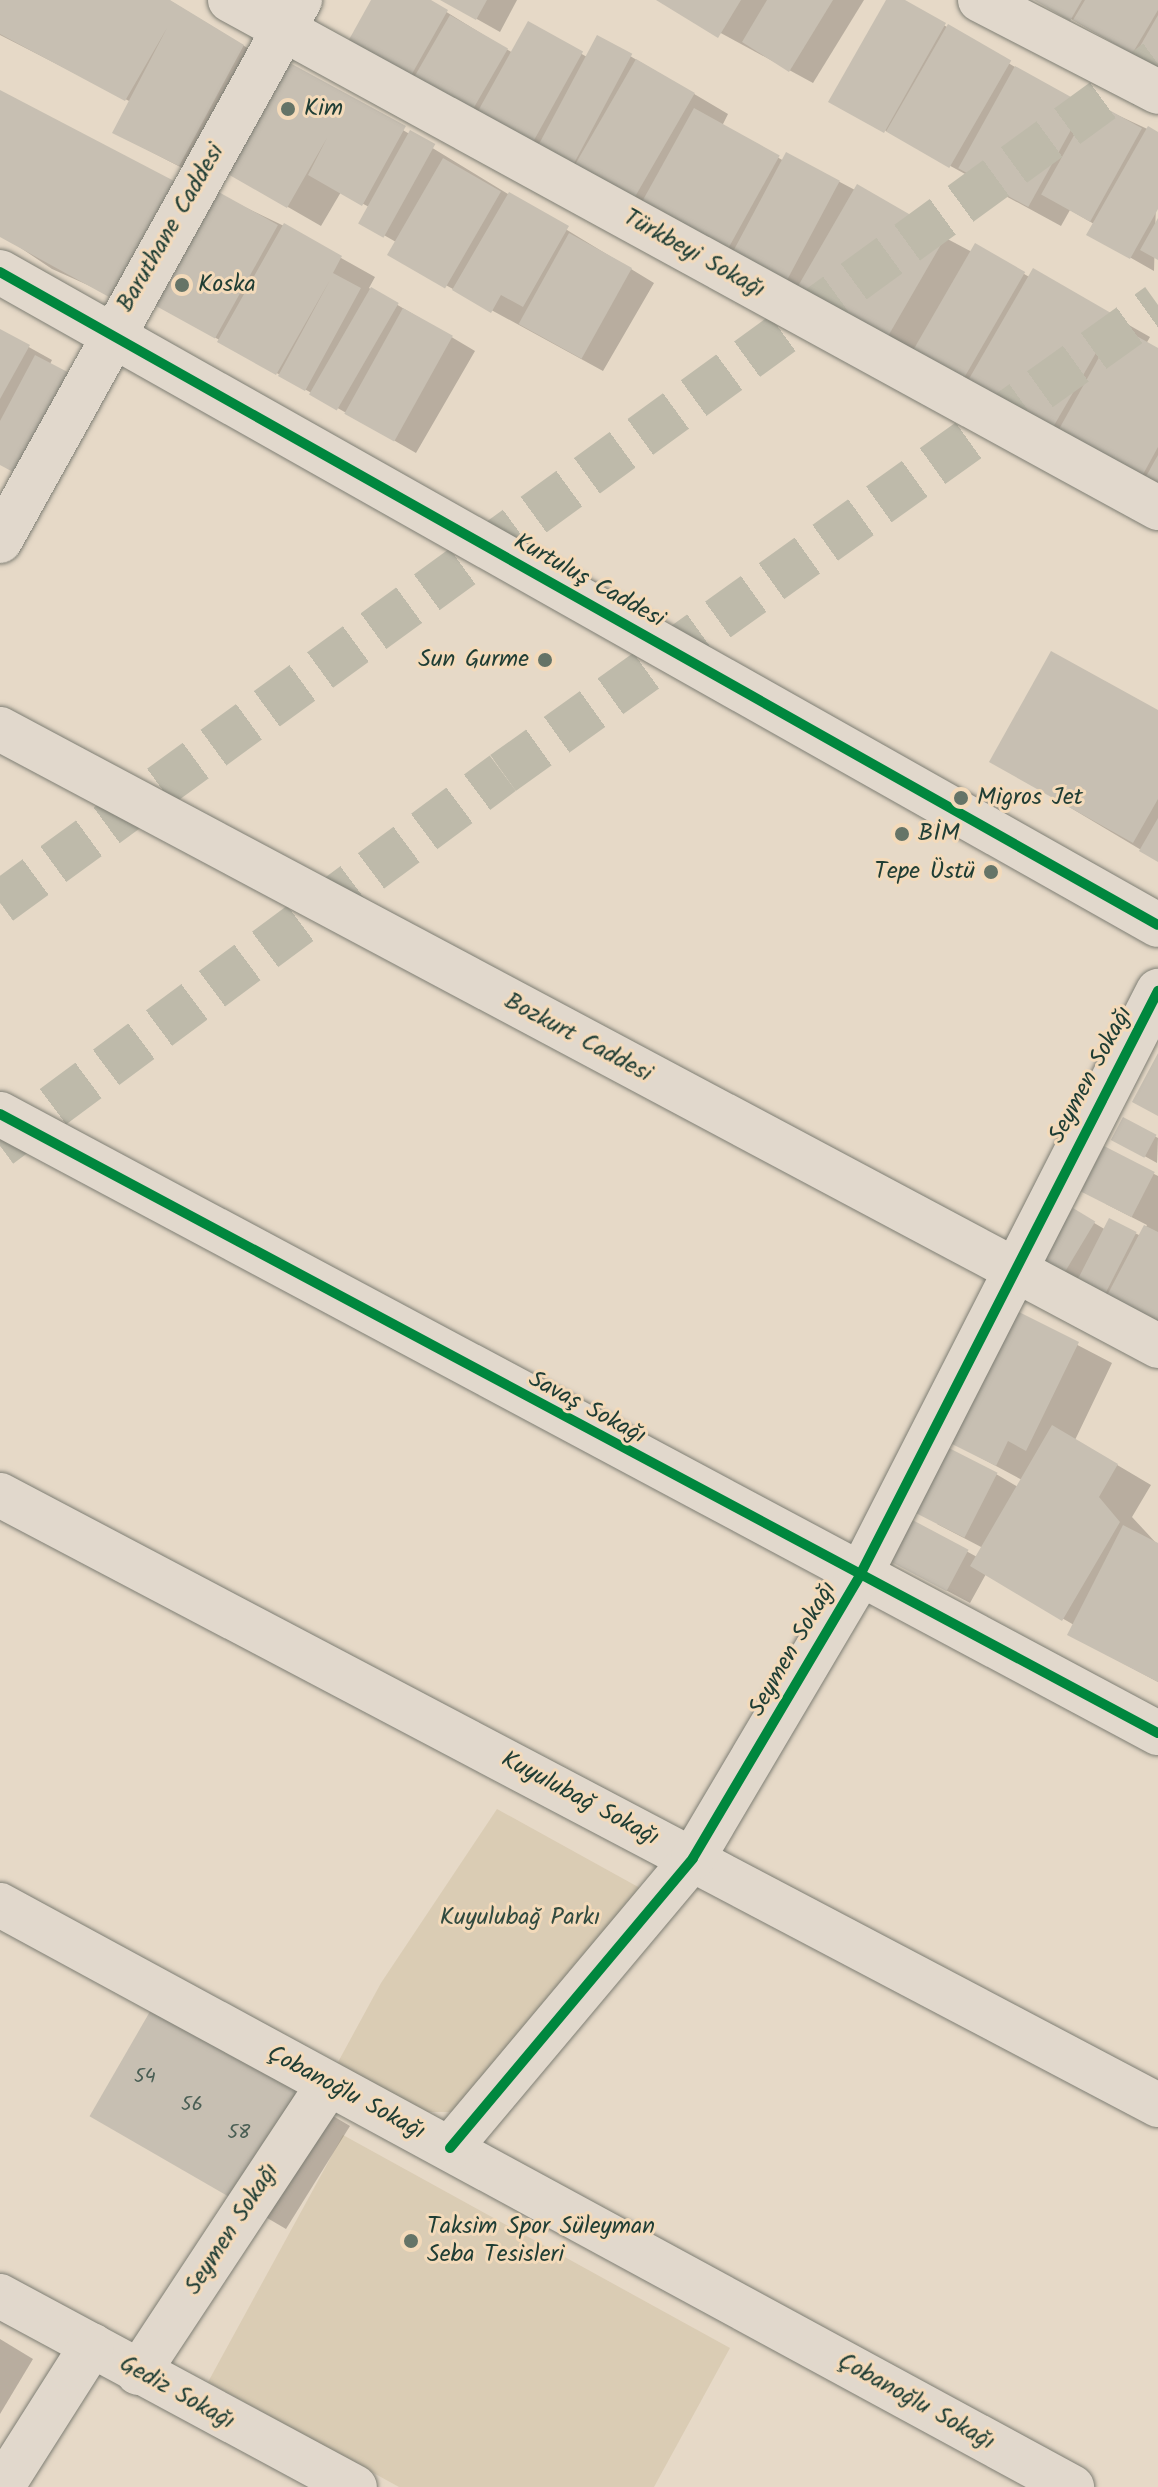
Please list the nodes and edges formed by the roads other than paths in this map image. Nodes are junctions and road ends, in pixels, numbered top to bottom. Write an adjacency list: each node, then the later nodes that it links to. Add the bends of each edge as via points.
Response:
1 (230, 0): 3 (street, Türkbeyi Sokağı)
2 (980, 0): 4 (street)
3 (292, 14): 6 (street, Baruthane Caddesi); 7 (street, Türkbeyi Sokağı)
4 (1158, 92)
5 (0, 272): 6 (street, Kurtuluş Caddesi)
6 (111, 334): 8 (street, Baruthane Caddesi); 10 (street, Kurtuluş Caddesi)
7 (1158, 508)
8 (0, 541)
9 (0, 729): 13 (street, Bozkurt Caddesi)
10 (1158, 925)
11 (1158, 991): 13 (street, Seymen Sokağı)
12 (0, 1114): 16 (street, Savaş Sokağı)
13 (1010, 1269): 14 (street, Bozkurt Caddesi); 16 (street, Seymen Sokağı)
14 (1158, 1346)
15 (0, 1495): 18 (street, Kuyulubağ Sokağı)
16 (859, 1577): 17 (street, Savaş Sokağı); 18 (street, Seymen Sokağı)
17 (1158, 1733)
18 (693, 1858): 21 (street, Kuyulubağ Sokağı); 22 (street, Seymen Sokağı)
19 (0, 1905): 20 (street, Çobanoğlu Sokağı)
20 (327, 2086): 22 (street, Çobanoğlu Sokağı); 25 (street, Seymen Sokağı)
21 (1158, 2105)
22 (450, 2148): 28 (street, Çobanoğlu Sokağı)
23 (0, 2296): 24 (street, Gediz Sokağı)
24 (92, 2345): 25 (street, Gediz Sokağı); 26 (street)
25 (138, 2373): 27 (street, Gediz Sokağı)
26 (2, 2487)
27 (355, 2487)
28 (1072, 2487)

